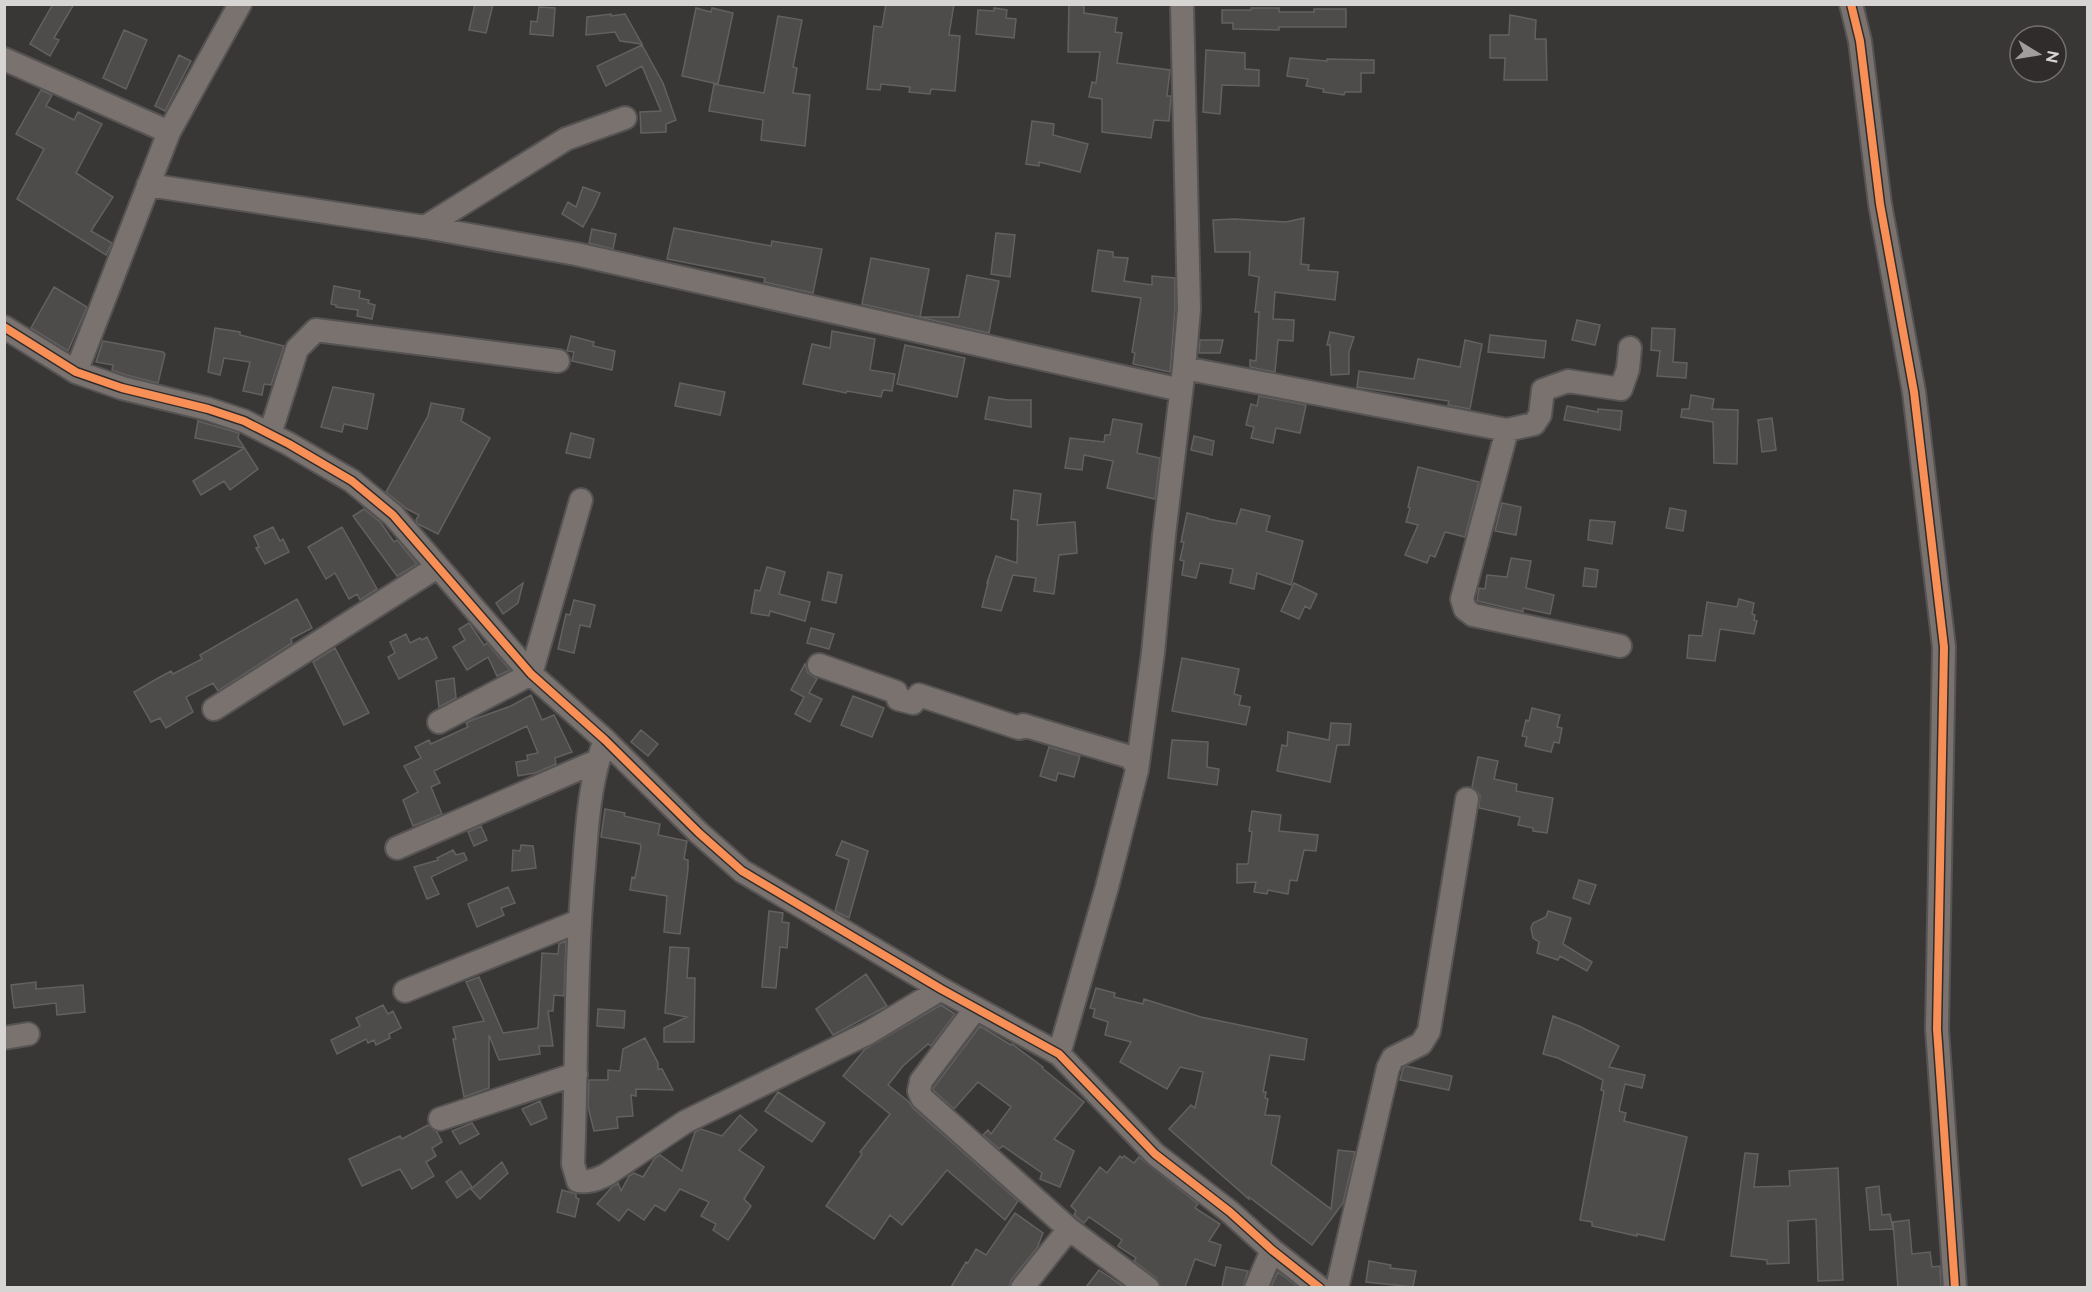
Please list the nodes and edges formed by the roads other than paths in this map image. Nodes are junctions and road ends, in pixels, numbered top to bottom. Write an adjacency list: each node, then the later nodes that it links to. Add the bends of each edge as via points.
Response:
1 (240, 4): 6 (street)
2 (1182, 4): 13 (street, via 1189,309)
3 (1851, 4): 44 (street, via 1860,41 1880,204 1914,392 1944,646 1937,1029)
4 (4, 59): 6 (street)
5 (625, 118): 8 (street, via 566,139)
6 (169, 132): 7 (street)
7 (148, 185): 8 (street); 12 (street)
8 (425, 227): 13 (street, via 576,254)
9 (4, 327): 12 (street)
10 (1630, 348): 14 (street, via 1621,389 1568,381 1543,390 1540,415 1534,424)
11 (558, 361): 15 (street, via 316,330 297,349)
12 (76, 372): 15 (street, via 235,418)
13 (1183, 379): 14 (street); 25 (street)
14 (1507, 430): 18 (street, via 1462,598 1465,609 1473,615)
15 (270, 434): 17 (street, via 352,481 393,515)
16 (581, 500): 20 (street)
17 (437, 567): 20 (street); 21 (street)
18 (1620, 645)
19 (819, 665): 25 (street, via 896,692 898,699 913,704 919,695 1019,728 1023,725 1130,757)
20 (531, 674): 22 (street); 23 (street)
21 (214, 709)
22 (439, 722)
23 (605, 740): 24 (street); 29 (street, via 742,872)
24 (597, 761): 27 (street); 28 (street)
25 (1137, 767): 34 (street)
26 (1467, 800): 43 (street, via 1429,1031 1421,1044 1393,1058 1388,1068)
27 (397, 848)
28 (579, 921): 30 (street); 35 (street)
29 (941, 989): 31 (street); 35 (street, via 868,1033 685,1122 606,1175 584,1182 578,1180 573,1164)
30 (405, 991)
31 (975, 1008): 34 (street); 37 (street, via 928,1068 919,1091 922,1098)
32 (28, 1034): 33 (street)
33 (4, 1038)
34 (1059, 1054): 38 (street, via 1155,1154)
35 (576, 1074): 36 (street)
36 (440, 1119)
37 (1069, 1229): 39 (street); 40 (street)
38 (1272, 1250): 41 (street); 42 (street)
39 (1022, 1287)
40 (1148, 1287)
41 (1256, 1287)
42 (1320, 1287)
43 (1337, 1287)
44 (1955, 1287)

